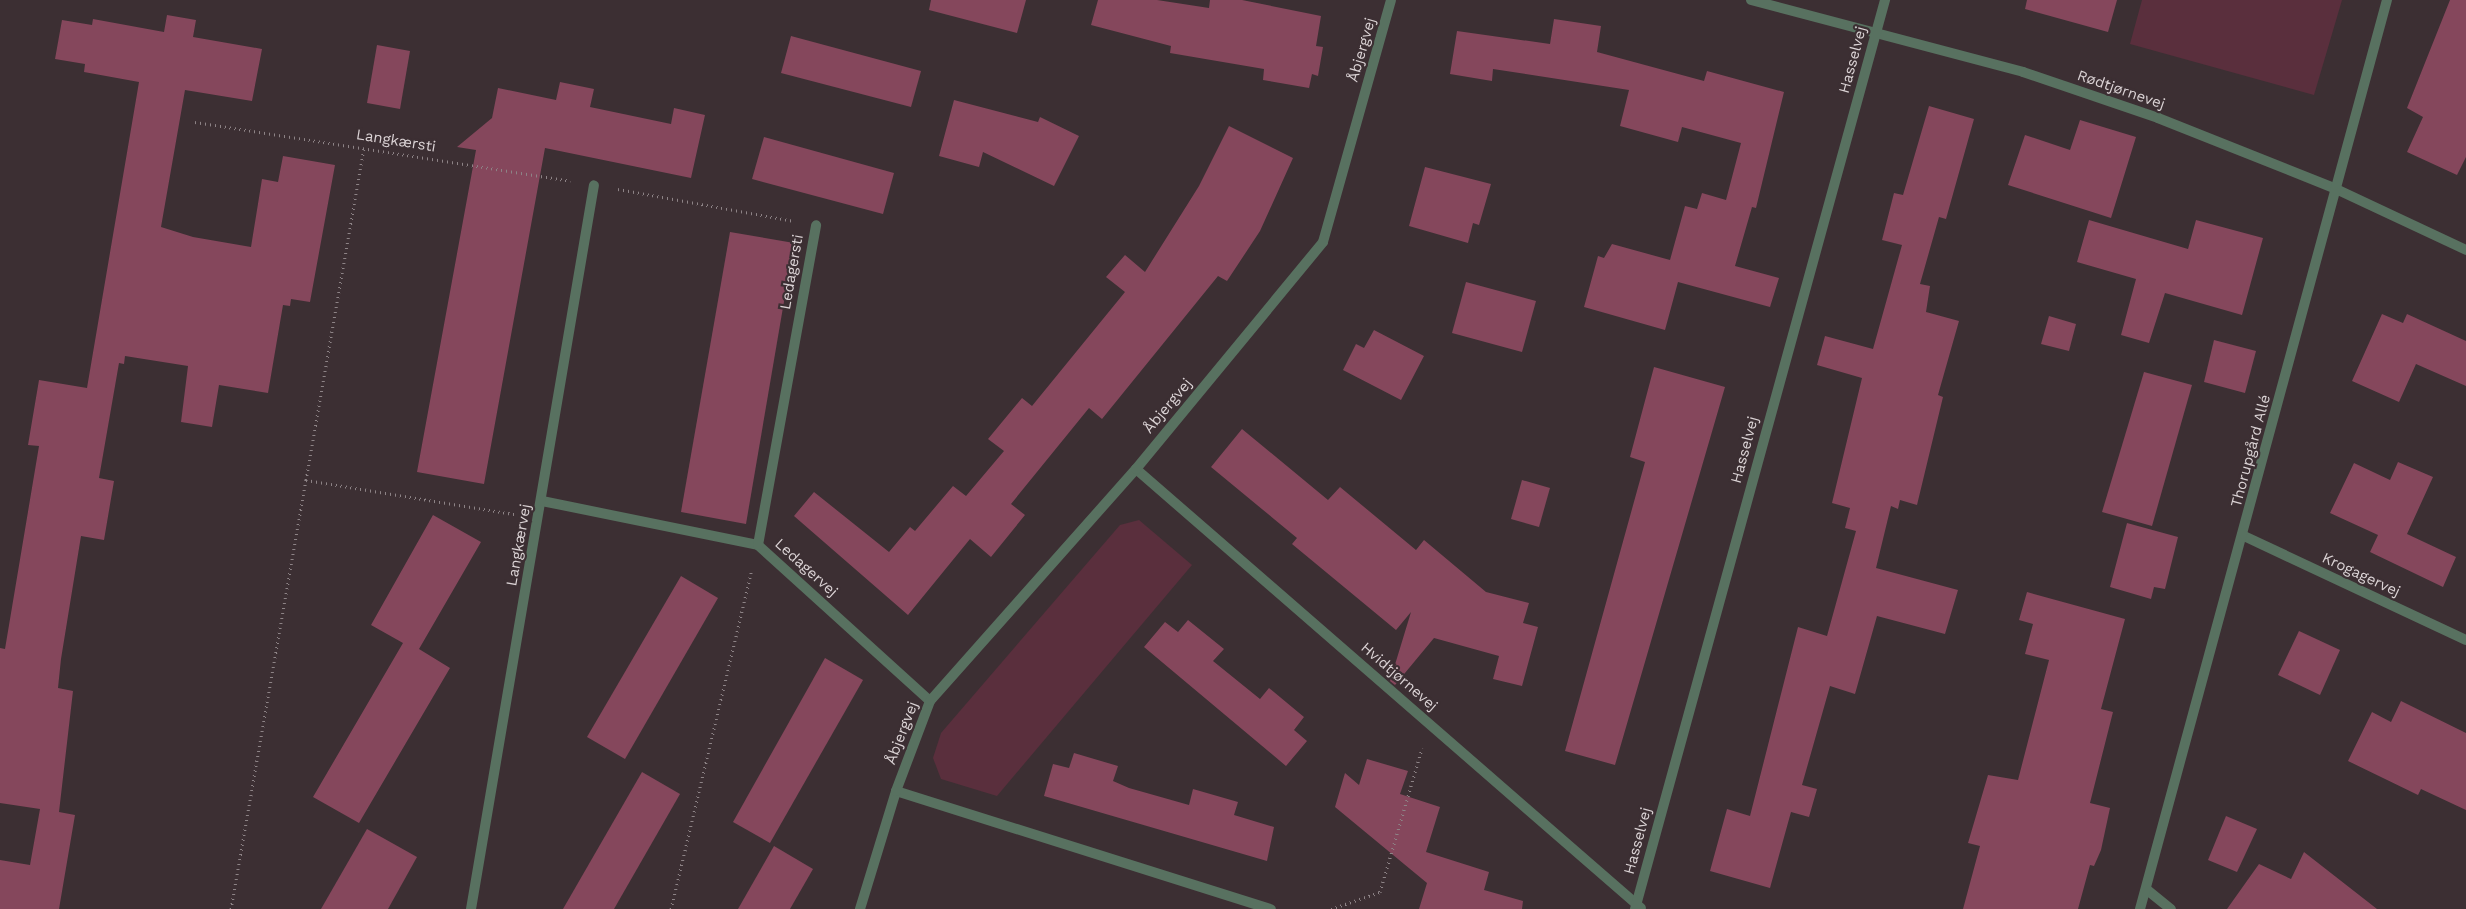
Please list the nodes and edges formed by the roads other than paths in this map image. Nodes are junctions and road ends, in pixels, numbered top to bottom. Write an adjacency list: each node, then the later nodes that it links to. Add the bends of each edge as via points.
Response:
1 (1392, 0): 10 (street, Åbjergvej, via 1323,242)
2 (1751, 0): 5 (street, Rødtjørnevej)
3 (1885, 0): 5 (street, Hasselvej)
4 (2387, 0): 7 (street, Thorupgård Allé)
5 (1876, 30): 7 (street, Rødtjørnevej, via 2023,72 2149,115); 18 (street, Hasselvej)
6 (594, 185): 11 (street, Langkærvej)
7 (2336, 189): 9 (street, Rødtjørnevej); 12 (street, Thorupgård Allé)
8 (816, 225): 13 (street, Ledagersti)
9 (2466, 250)
10 (1136, 469): 15 (street, Åbjergvej); 18 (street, Hvidtjørnevej)
11 (542, 501): 13 (street, Ledagervej); 19 (street, Langkærvej)
12 (2244, 536): 14 (street, Krogagervej); 17 (street, Thorupgård Allé)
13 (758, 545): 15 (street, Ledagervej)
14 (2466, 640)
15 (930, 701): 16 (street, Åbjergvej)
16 (896, 791): 20 (street, Åbjergvej); 21 (street)
17 (2146, 889): 22 (street, Thorupgård Allé); 23 (street)
18 (1637, 908)
19 (471, 909)
20 (860, 909)
21 (1271, 909)
22 (2140, 909)
23 (2171, 909)

